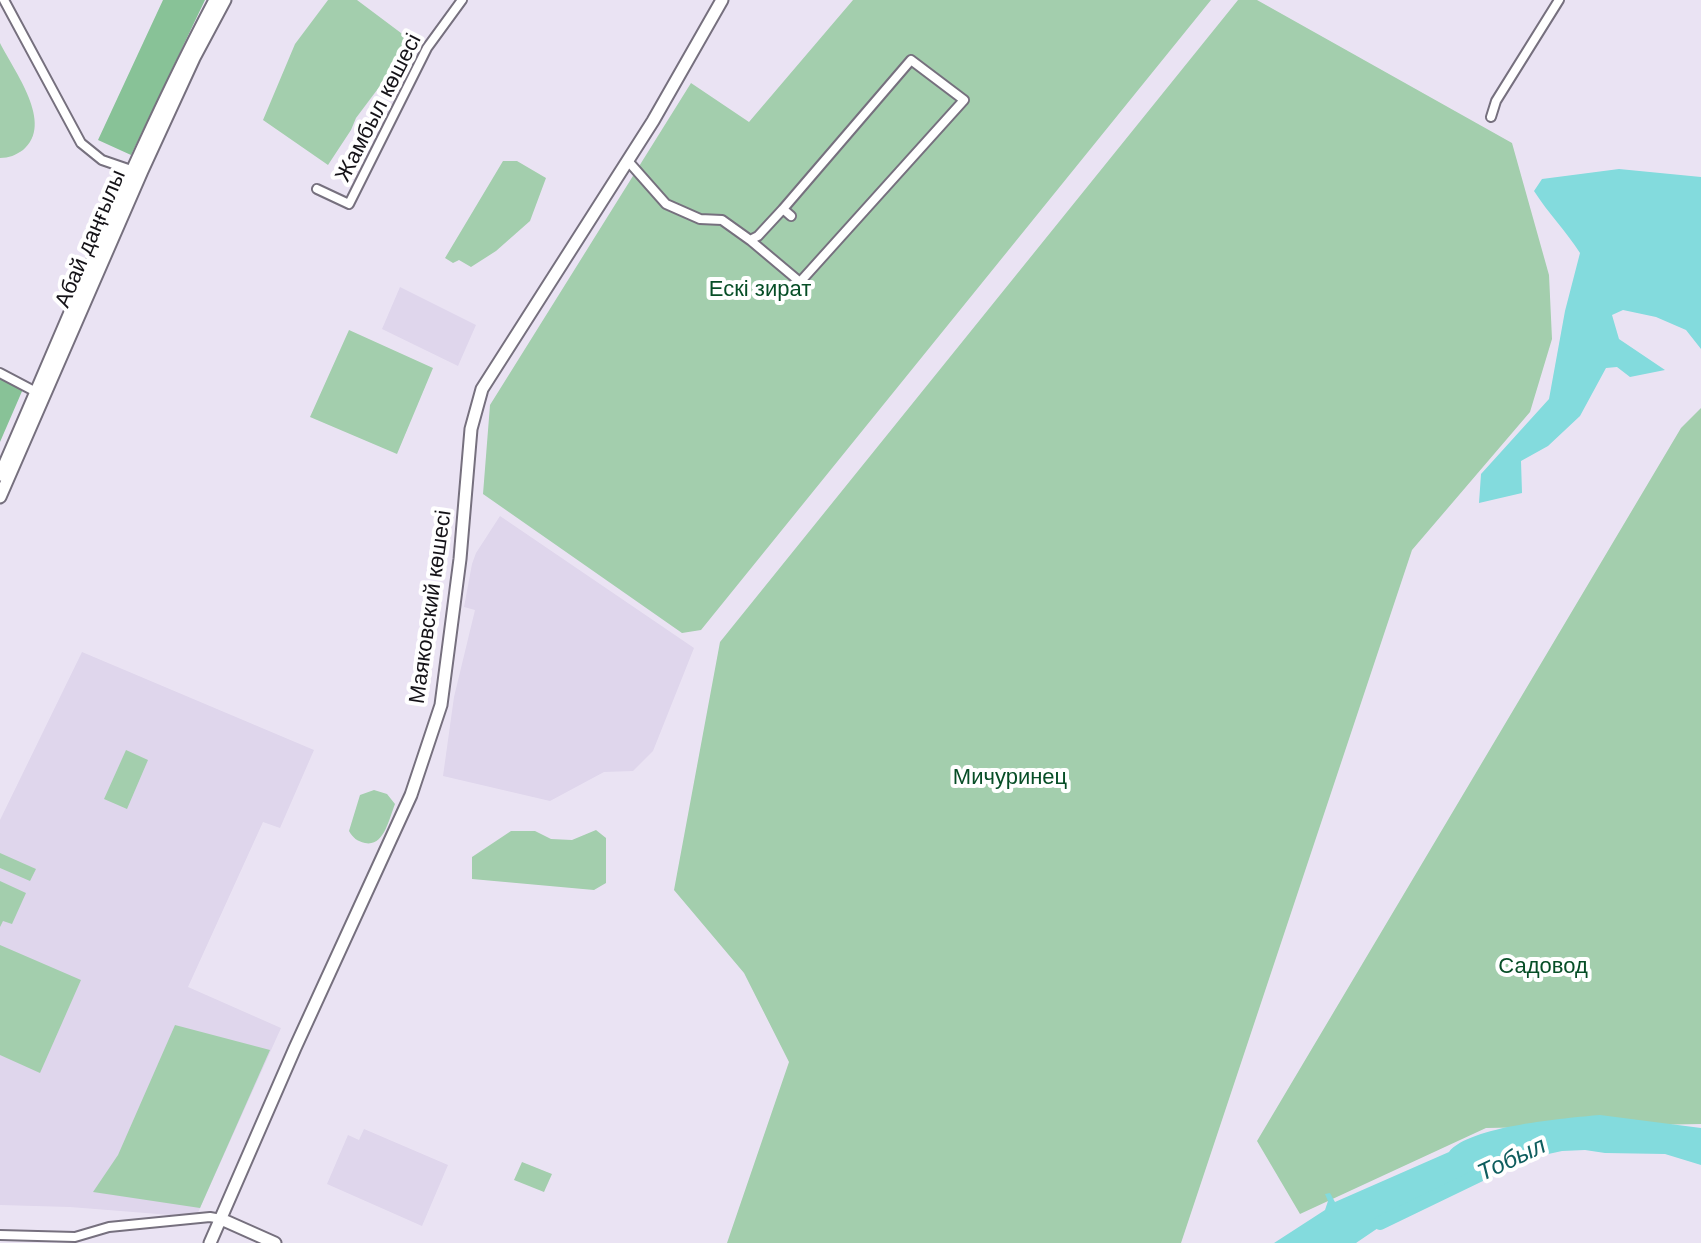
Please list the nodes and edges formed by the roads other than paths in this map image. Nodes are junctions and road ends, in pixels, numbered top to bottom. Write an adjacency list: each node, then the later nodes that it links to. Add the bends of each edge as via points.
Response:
1 (4, 0): 9 (street, via 81,143 102,160)
2 (215, 0): 9 (main road, Абай даңғылы)
3 (225, 0): 9 (main road, Абай даңғылы)
4 (462, 0): 10 (street, Жамбыл көшесі, via 427,48 349,204)
5 (722, 0): 8 (main road, Маяковский көшесі)
6 (1559, 0): 7 (street)
7 (1491, 117)
8 (628, 161): 13 (street, via 666,204 700,219 722,220); 18 (main road, Маяковский көшесі, via 482,389 471,429 441,705 411,795)
9 (137, 171): 15 (main road, Абай даңғылы)
10 (317, 189)
11 (783, 209): 12 (street); 13 (street); 13 (street, via 911,60 964,100 800,282)
12 (791, 216)
13 (750, 240)
14 (0, 373): 15 (street)
15 (40, 396): 16 (main road, Абай даңғылы); 17 (main road, Абай даңғылы)
16 (0, 475)
17 (0, 497)
18 (221, 1219): 19 (street, via 119,1225 75,1237); 20 (main road, Маяковский көшесі); 21 (main road)
19 (0, 1235)
20 (210, 1243)
21 (275, 1243)

